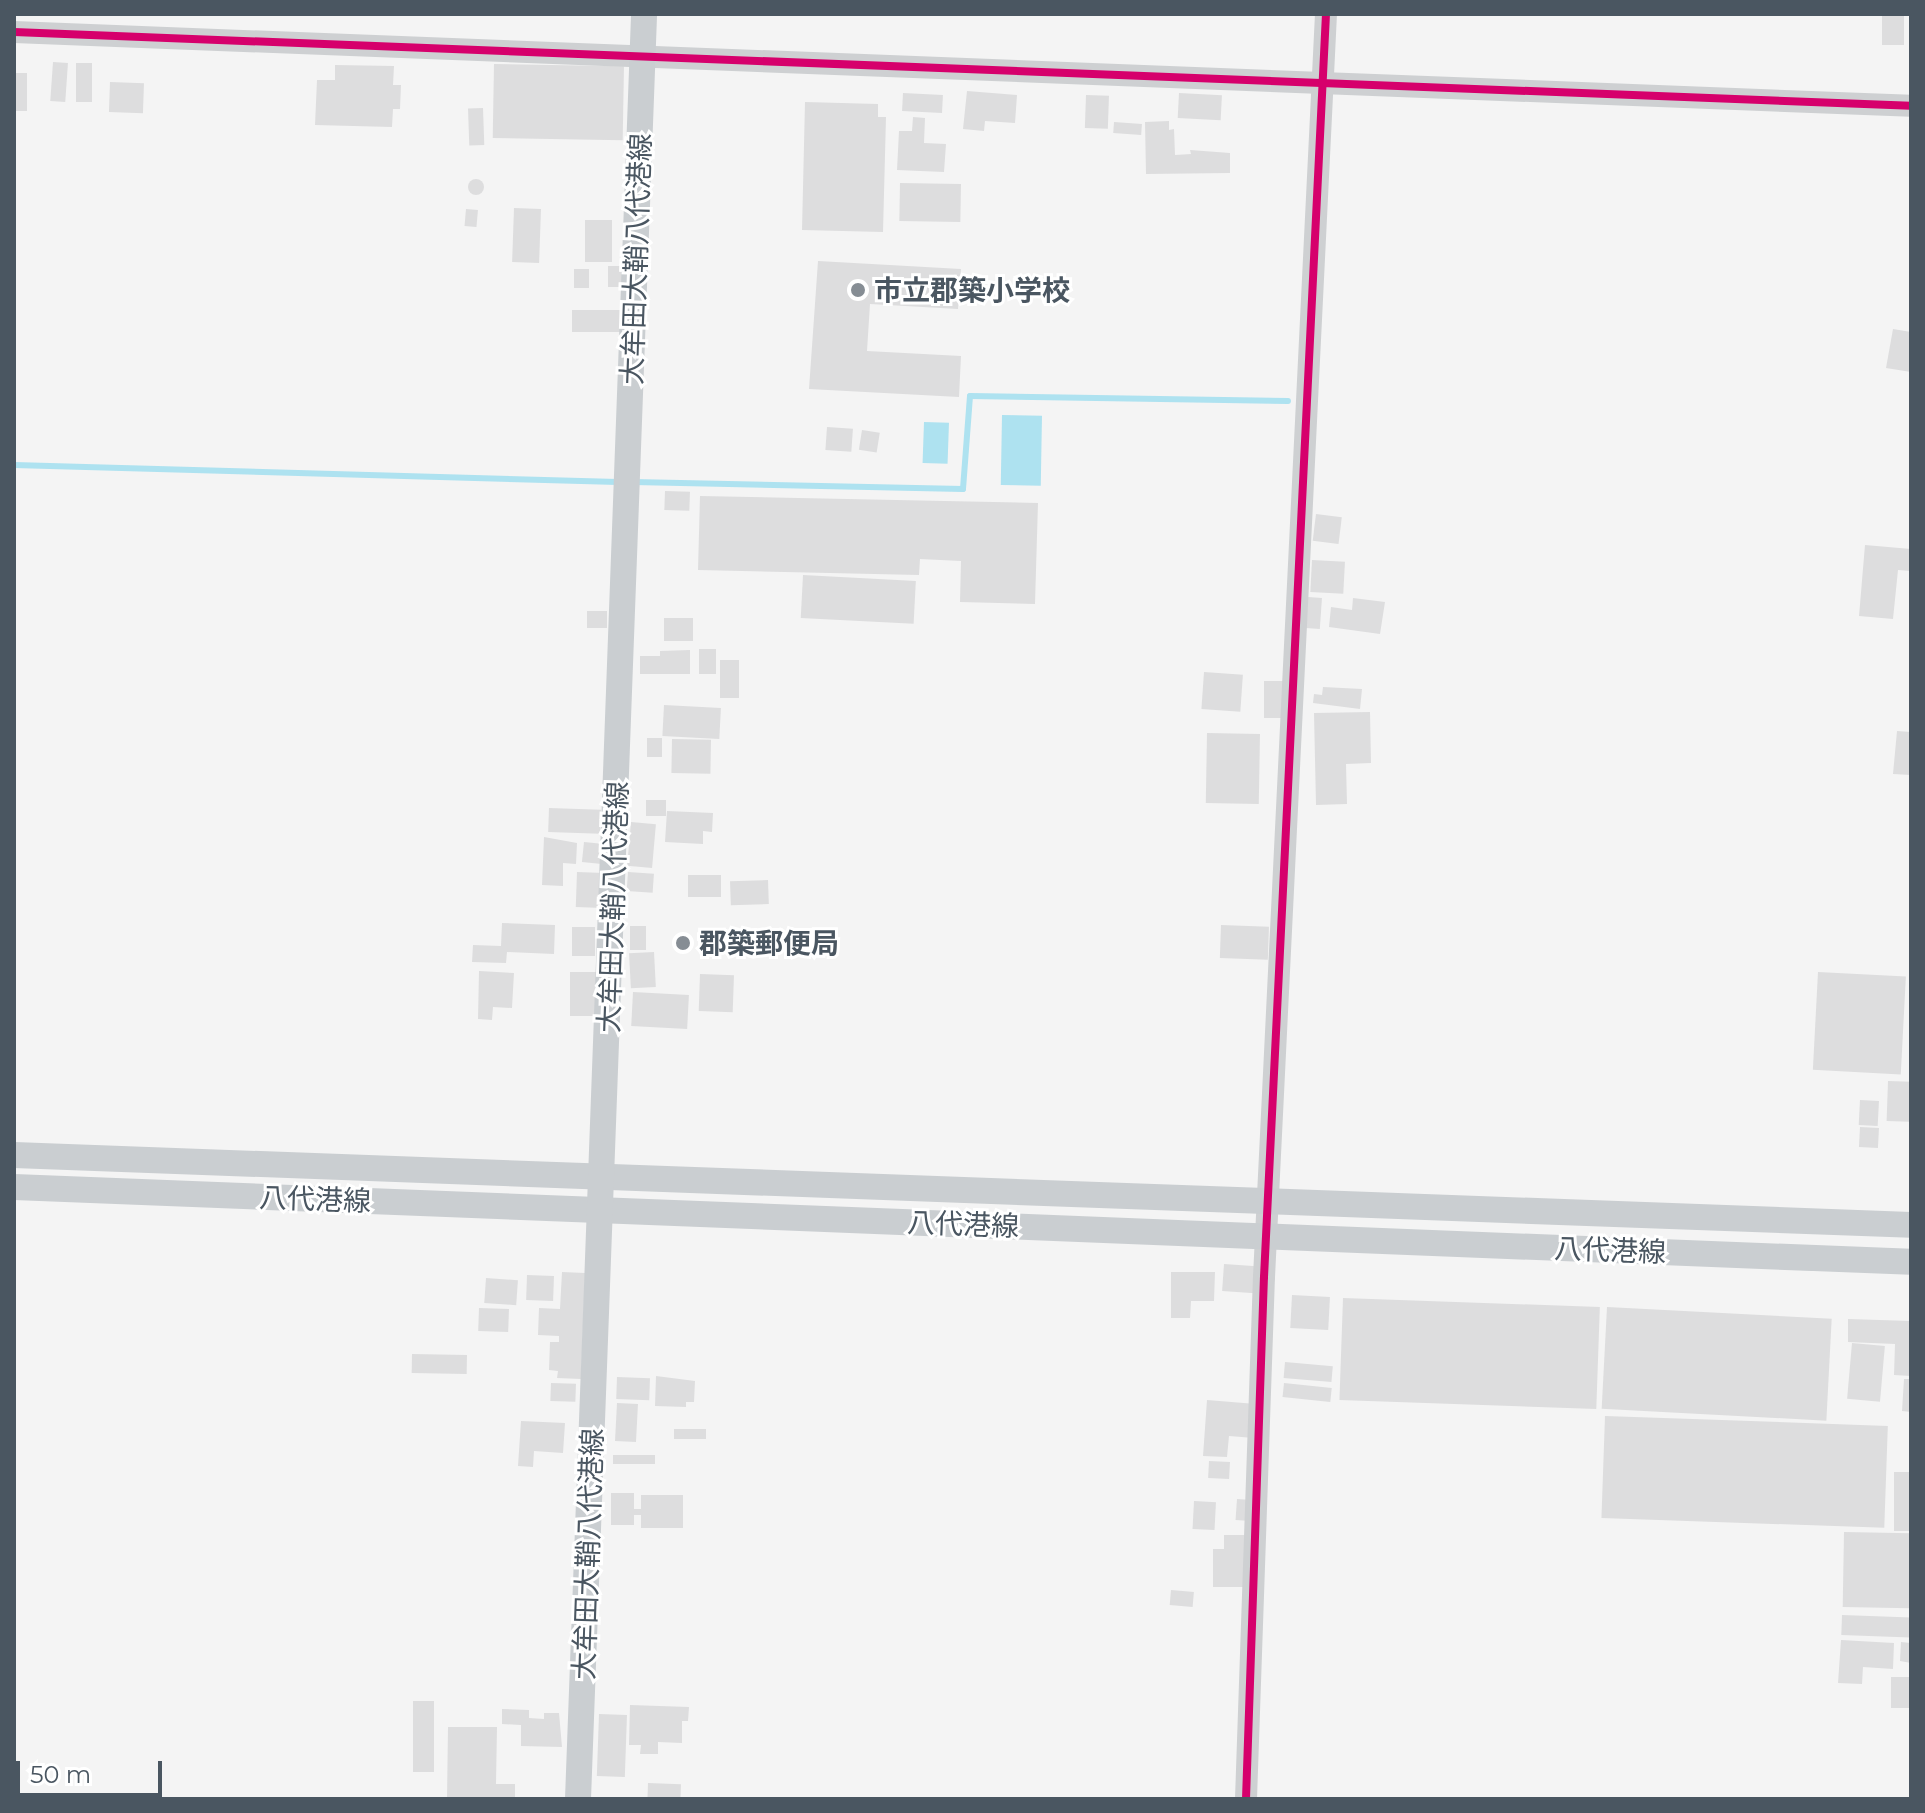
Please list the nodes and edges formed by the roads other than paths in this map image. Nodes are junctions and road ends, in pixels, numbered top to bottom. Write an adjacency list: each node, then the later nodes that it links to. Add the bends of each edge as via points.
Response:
1 (644, 14): 4 (main road, 大牟田大鞘八代港線)
2 (1326, 14): 5 (street)
3 (14, 32): 4 (street)
4 (643, 57): 5 (street); 8 (main road, 大牟田大鞘八代港線)
5 (1324, 83): 6 (street); 10 (street)
6 (1911, 106)
7 (14, 1155): 8 (main road, 八代港線)
8 (603, 1178): 10 (main road, 八代港線); 11 (main road, 大牟田大鞘八代港線)
9 (14, 1187): 11 (main road, 八代港線)
10 (1269, 1201): 12 (main road, 八代港線); 13 (street)
11 (601, 1210): 13 (main road, 八代港線); 15 (main road, 大牟田大鞘八代港線)
12 (1911, 1225)
13 (1268, 1236): 14 (main road, 八代港線); 16 (street)
14 (1911, 1262)
15 (578, 1799)
16 (1246, 1799)

